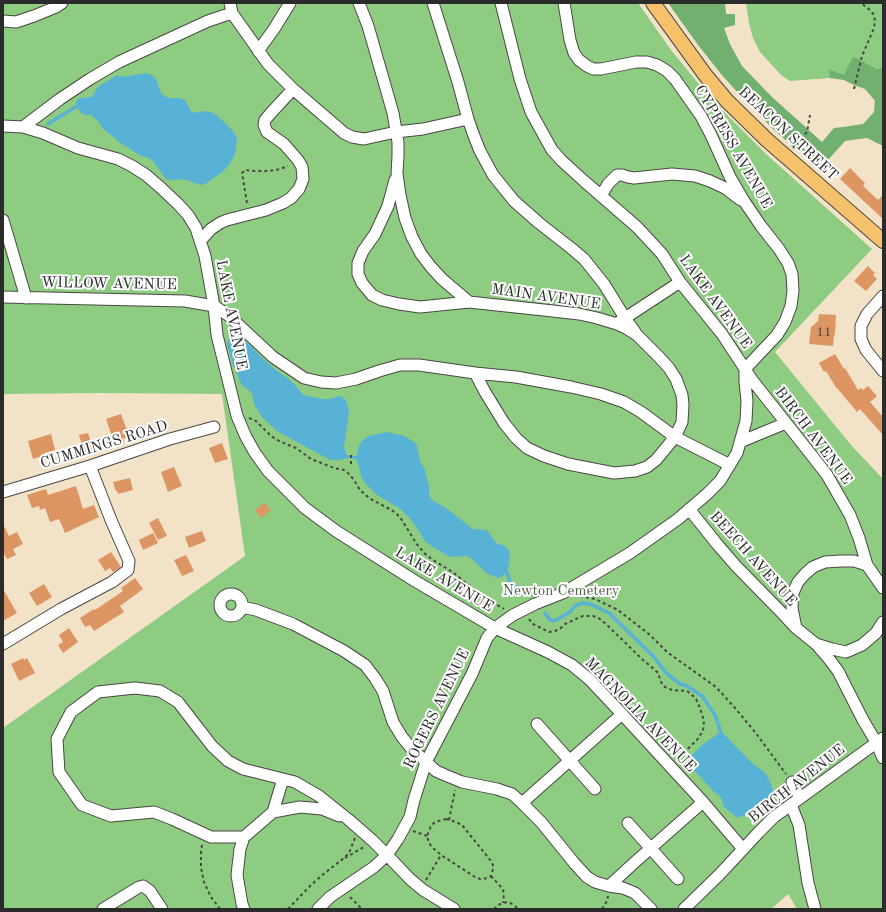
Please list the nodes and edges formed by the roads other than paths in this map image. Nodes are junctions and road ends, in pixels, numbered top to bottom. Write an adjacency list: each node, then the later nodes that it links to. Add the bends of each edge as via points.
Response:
1 (62, 3): 9 (street, via 16,22)
2 (290, 3): 10 (street)
3 (359, 3): 15 (street, MAIN AVENUE, via 393,113)
4 (433, 3): 12 (street)
5 (501, 3): 17 (street, LAKE AVENUE, via 520,80 531,112 552,150)
6 (564, 3): 18 (street, CYPRESS AVENUE, via 574,52 587,66 601,69 648,62 667,71 675,79 702,116)
7 (653, 3): 21 (main road, BEACON STREET, via 727,101 766,140)
8 (231, 8): 10 (street); 14 (street, via 90,78)
9 (3, 21)
10 (258, 51): 11 (street)
11 (293, 89): 15 (street, via 352,137 364,139); 20 (street, via 265,120 264,125 267,132 284,144 302,167 303,179 299,189 283,203 220,223)
12 (468, 119): 15 (street, via 424,129); 28 (street, via 480,151 504,190 584,260 604,284)
13 (3, 126): 14 (street, LAKE AVENUE)
14 (24, 127): 20 (street, LAKE AVENUE, via 132,166 160,187 188,215)
15 (396, 132): 16 (street, MAIN AVENUE)
16 (397, 174): 26 (street, MAIN AVENUE, via 405,218 421,254 430,267); 26 (street, via 375,234 358,263 358,274 362,284 372,295 399,304 420,307)
17 (601, 196): 18 (street, via 617,175 634,178 672,174 695,176 710,181); 22 (street, LAKE AVENUE, via 637,226 662,254)
18 (744, 202): 29 (street, CYPRESS AVENUE, via 788,263 792,274 793,291 785,322 777,335)
19 (3, 220): 25 (street)
20 (200, 241): 27 (street, LAKE AVENUE)
21 (883, 241)
22 (680, 282): 28 (street); 29 (street, LAKE AVENUE, via 722,334)
23 (883, 296): 30 (street, via 867,314 861,326 861,339 866,350)
24 (3, 297): 25 (street, WILLOW AVENUE)
25 (26, 298): 27 (street, WILLOW AVENUE, via 185,301)
26 (469, 302): 28 (street, MAIN AVENUE)
27 (214, 306): 31 (street, via 228,315 273,357 304,378 336,383 400,366 419,365); 44 (street, LAKE AVENUE, via 217,335 238,418 246,437 268,470 306,508 336,530)
28 (621, 321): 34 (street, MAIN AVENUE, via 655,352 676,379 683,405 682,422)
29 (745, 369): 32 (street, BIRCH AVENUE); 35 (street, LAKE AVENUE, via 747,411)
30 (883, 371)
31 (475, 374): 34 (street, via 516,377 601,394 642,412); 34 (street, MAIN AVENUE, via 504,423 516,438 527,448 568,464 614,473 635,471 647,467 656,460)
32 (786, 423): 35 (street); 40 (street, BIRCH AVENUE, via 827,475 840,497 850,515)
33 (214, 427): 37 (street, CUMMINGS ROAD)
34 (675, 437): 36 (street)
35 (740, 442): 36 (street, LAKE AVENUE)
36 (730, 465): 39 (street, LAKE AVENUE, via 720,481)
37 (90, 466): 38 (street, CUMMINGS ROAD); 46 (street, via 129,561 128,570 112,582)
38 (3, 492)
39 (689, 509): 44 (street, LAKE AVENUE, via 630,553 563,593 517,613); 45 (street, BEECH AVENUE, via 732,561)
40 (868, 565): 41 (street, BIRCH AVENUE); 45 (street, via 841,561 825,562 813,567 798,582 793,593 792,608)
41 (883, 588)
42 (242, 607): 55 (street, via 293,624 344,651 364,665 383,691 402,737)
43 (883, 622): 48 (street, via 876,633 862,645)
44 (495, 628): 50 (street, MAGNOLIA AVENUE, via 572,665); 55 (street, ROGERS AVENUE, via 487,638 472,674)
45 (796, 628): 47 (street, BEECH AVENUE)
46 (3, 644)
47 (816, 644): 48 (street); 49 (street)
48 (846, 652): 49 (street)
49 (838, 671): 52 (street, via 863,720)
50 (622, 714): 54 (street); 60 (street, MAGNOLIA AVENUE)
51 (537, 724): 54 (street)
52 (879, 740): 53 (street); 59 (street, BIRCH AVENUE)
53 (883, 758)
54 (570, 760): 58 (street); 61 (street)
55 (426, 762): 61 (street, via 436,771 457,780 512,794); 68 (street, ROGERS AVENUE, via 410,817)
56 (283, 779): 62 (street); 63 (street, via 295,782 319,796); 65 (street, via 244,769 228,761 212,746 178,702 160,691 135,688 98,692 71,712 57,739 59,772 82,805 111,816 154,812 210,837)
57 (792, 782): 59 (street)
58 (596, 789)
59 (796, 801): 67 (street, BIRCH AVENUE, via 774,817); 78 (street, via 808,884)
60 (702, 802): 66 (street); 67 (street, MAGNOLIA AVENUE)
61 (522, 803): 70 (street, via 587,877)
62 (273, 812): 63 (street, via 300,807 322,809); 65 (street)
63 (349, 820): 68 (street)
64 (628, 823): 66 (street)
65 (244, 837): 73 (street, via 237,875)
66 (650, 848): 69 (street); 70 (street)
67 (743, 849): 77 (street, BIRCH AVENUE)
68 (387, 855): 74 (street, ROGERS AVENUE, via 330,897); 75 (street, via 421,888)
69 (678, 879)
70 (610, 886): 76 (street, via 635,893)
71 (103, 909): 72 (street, via 143,886 150,891)
72 (162, 909)
73 (244, 909)
74 (318, 909)
75 (454, 909)
76 (651, 909)
77 (684, 909)
78 (815, 909)

